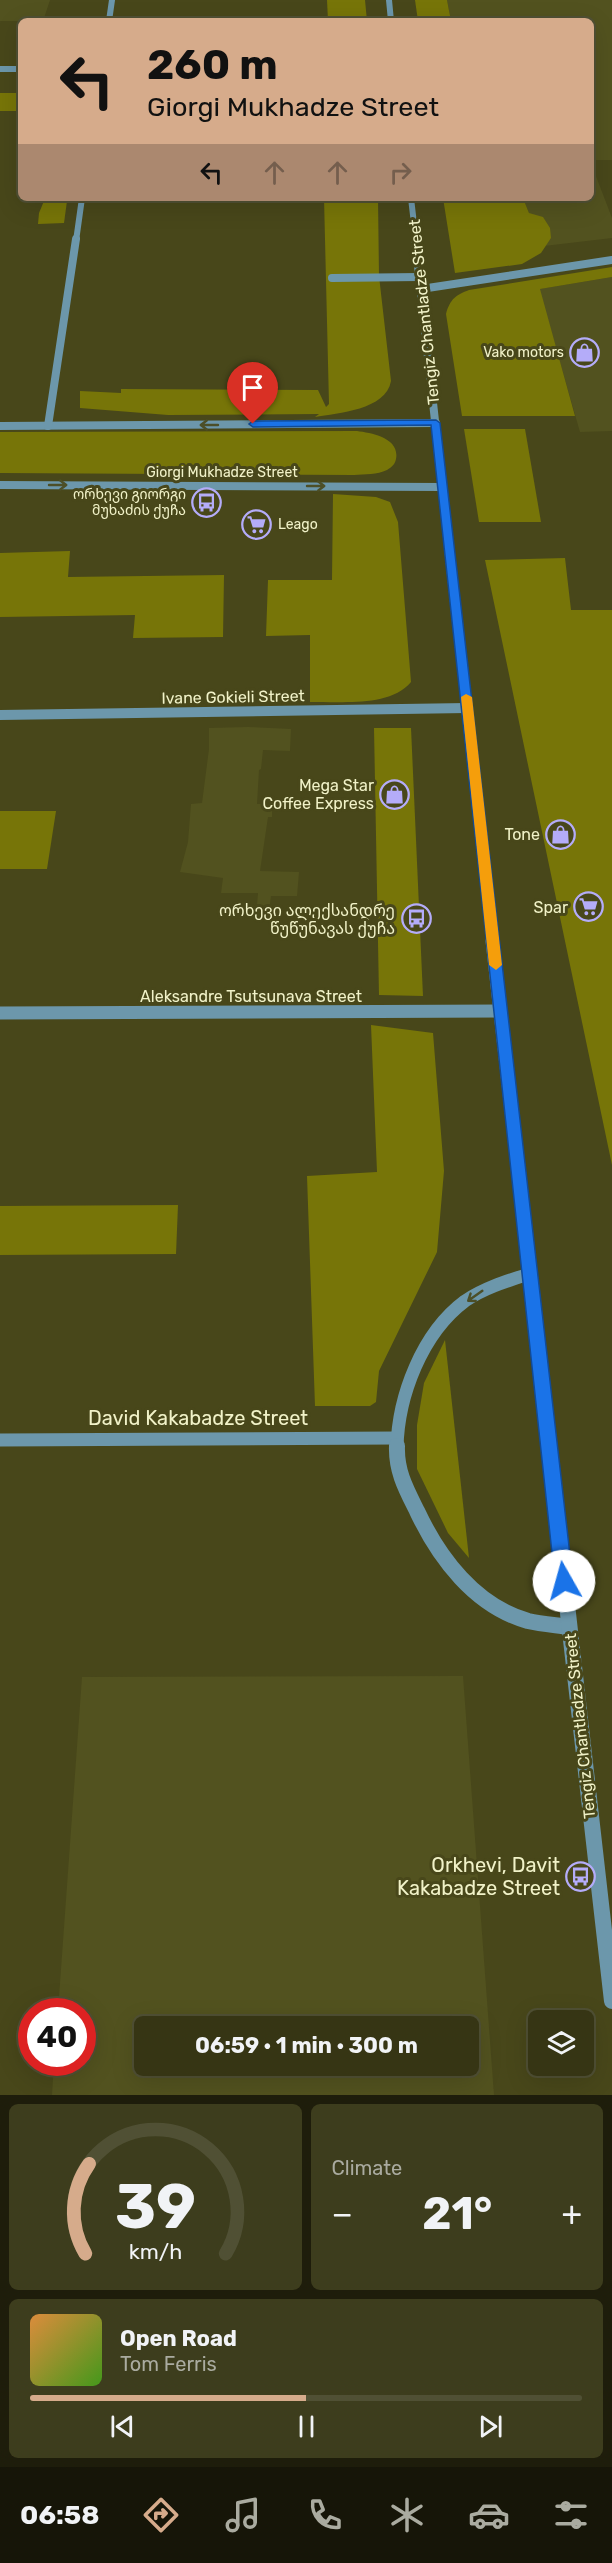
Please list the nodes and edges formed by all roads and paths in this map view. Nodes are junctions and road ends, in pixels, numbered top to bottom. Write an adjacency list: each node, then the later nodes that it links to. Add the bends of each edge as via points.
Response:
1 (112, 0): 3 (street)
2 (389, 0): 4 (street)
3 (109, 18)
4 (391, 18)
5 (0, 69): 6 (street)
6 (18, 69)
7 (82, 201): 15 (street)
8 (411, 201): 11 (street, Tengiz Chantladze Street)
9 (612, 260): 12 (street)
10 (332, 278): 11 (street)
11 (419, 278): 12 (street, Tengiz Chantladze Street)
12 (421, 289): 13 (street, Tengiz Chantladze Street)
13 (436, 423): 15 (street, one-way to 15); 17 (street, Tengiz Chantladze Street)
14 (0, 426): 15 (street)
15 (48, 426)
16 (0, 485): 17 (street, Giorgi Mukhadze Street, one-way to 17)
17 (443, 487): 18 (street, Tengiz Chantladze Street)
18 (467, 708): 19 (street, Ivane Gokieli Street); 20 (street, Tengiz Chantladze Street)
19 (0, 715)
20 (501, 1011): 21 (street, Aleksandre Tsutsunava Street); 22 (street, Tengiz Chantladze Street)
21 (0, 1013)
22 (529, 1274): 23 (street, one-way to 23, via 484,1289 455,1309 418,1362 405,1396); 25 (street, Tengiz Chantladze Street)
23 (396, 1438): 24 (street, David Kakabadze Street); 25 (street, via 400,1476 445,1562 472,1591 518,1618)
24 (0, 1440)
25 (569, 1627): 26 (street, Tengiz Chantladze Street)
26 (607, 1923): 27 (street, Tengiz Chantladze Street)
27 (612, 2001)

